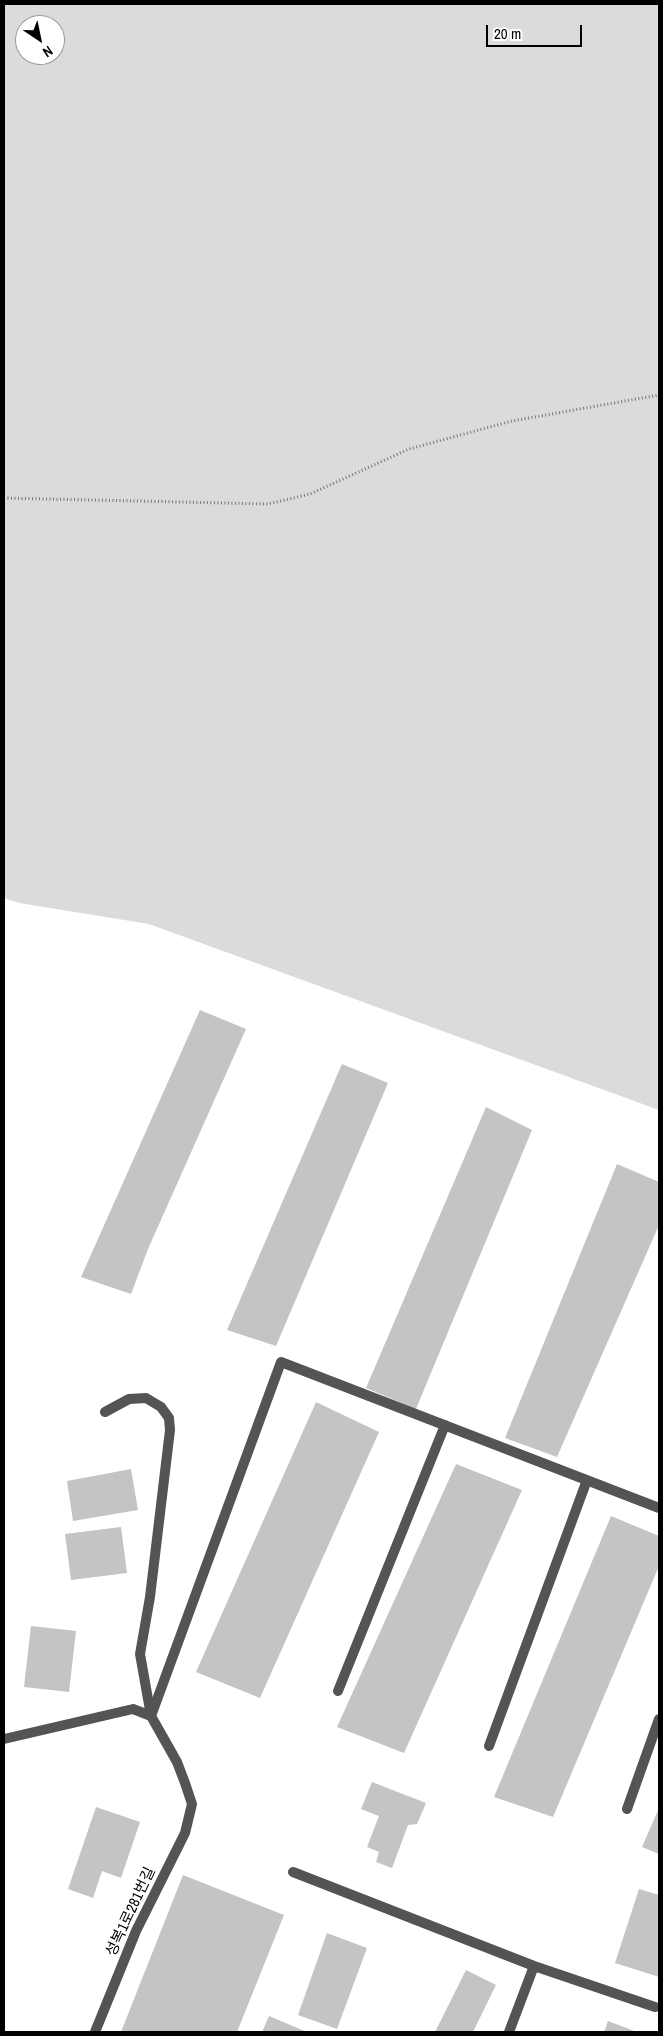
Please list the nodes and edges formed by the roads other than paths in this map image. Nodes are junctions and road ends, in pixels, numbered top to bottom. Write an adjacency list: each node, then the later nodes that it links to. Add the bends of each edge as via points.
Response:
1 (104, 1412): 6 (street, via 128,1399 146,1398 161,1407 169,1418 150,1597 140,1654)
2 (445, 1425): 3 (street); 5 (street); 6 (street, via 281,1362)
3 (587, 1480): 4 (street); 9 (street)
4 (659, 1508)
5 (338, 1691)
6 (151, 1716): 8 (street, via 133,1709); 14 (street, 성복1로281번길, via 178,1762 192,1804 185,1833 136,1932)
7 (659, 1720): 10 (street)
8 (4, 1739)
9 (489, 1746)
10 (627, 1809)
11 (294, 1872): 12 (street)
12 (534, 1966): 13 (street); 15 (street)
13 (655, 2007)
14 (94, 2032)
15 (509, 2032)

